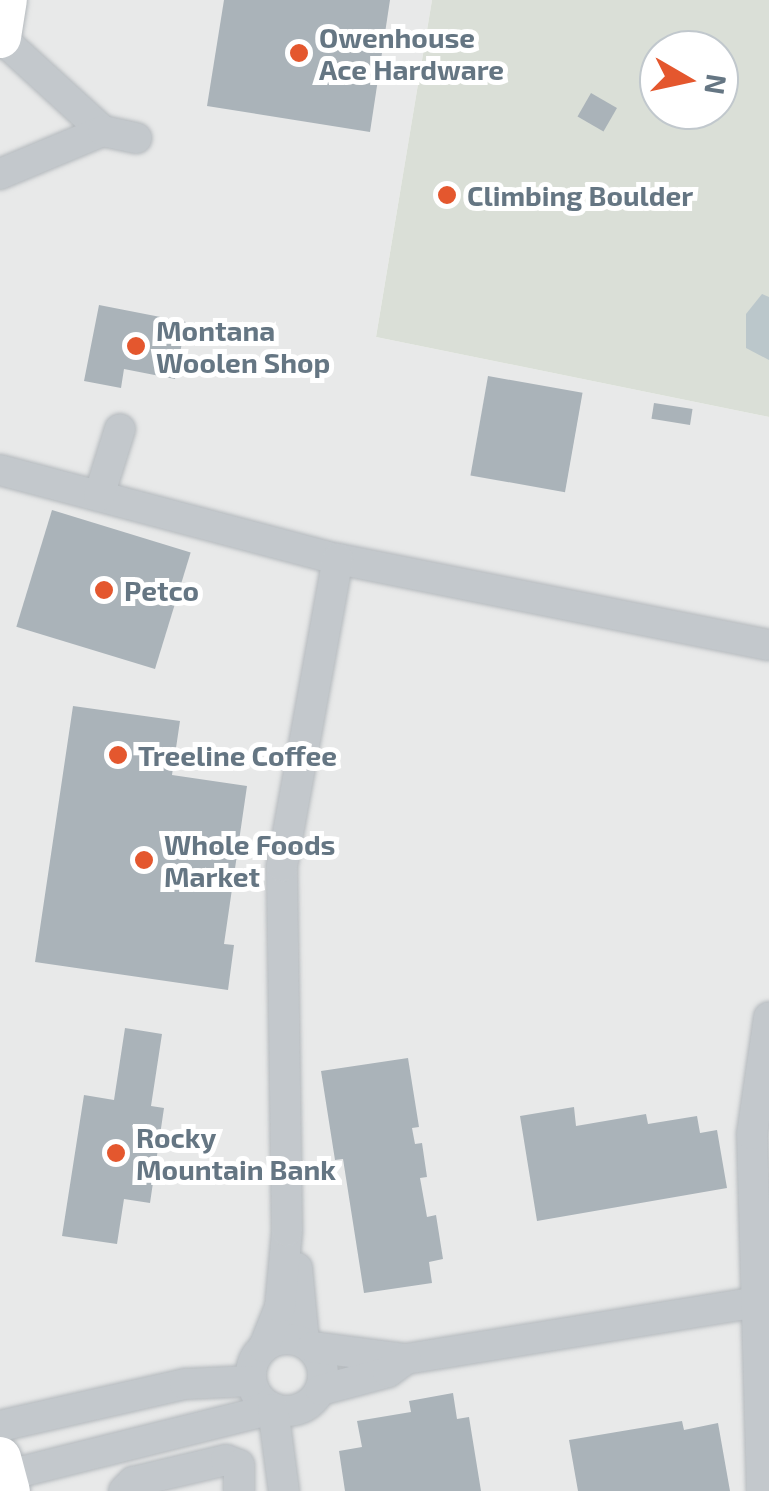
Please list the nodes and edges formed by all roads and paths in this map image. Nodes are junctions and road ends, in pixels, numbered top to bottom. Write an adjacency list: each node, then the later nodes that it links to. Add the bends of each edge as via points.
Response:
1 (6, 0): 2 (highway)
2 (0, 37): 3 (lane)
3 (103, 131): 4 (lane); 5 (lane)
4 (136, 138)
5 (0, 174)
6 (120, 429): 8 (lane)
7 (0, 470): 8 (lane)
8 (99, 496): 9 (lane)
9 (338, 558): 10 (lane); 12 (lane, via 282,866)
10 (769, 644)
11 (769, 1017): 13 (lane, via 752,1134)
12 (287, 1232): 14 (lane); 15 (lane, via 280,1307)
13 (758, 1302): 16 (lane); 25 (lane)
14 (308, 1345): 15 (lane, via 288,1339); 16 (lane); 18 (lane, via 322,1367)
15 (264, 1347): 17 (lane)
16 (406, 1359): 18 (lane, via 388,1372)
17 (251, 1381): 19 (lane); 20 (lane, via 185,1384)
18 (318, 1394): 19 (lane, via 295,1411); 24 (lane, via 302,1416)
19 (273, 1409): 21 (lane); 24 (lane)
20 (0, 1426)
21 (4, 1475)
22 (124, 1491): 23 (lane, via 133,1482 226,1460 239,1465)
23 (239, 1491)
24 (284, 1491)
25 (762, 1491)

